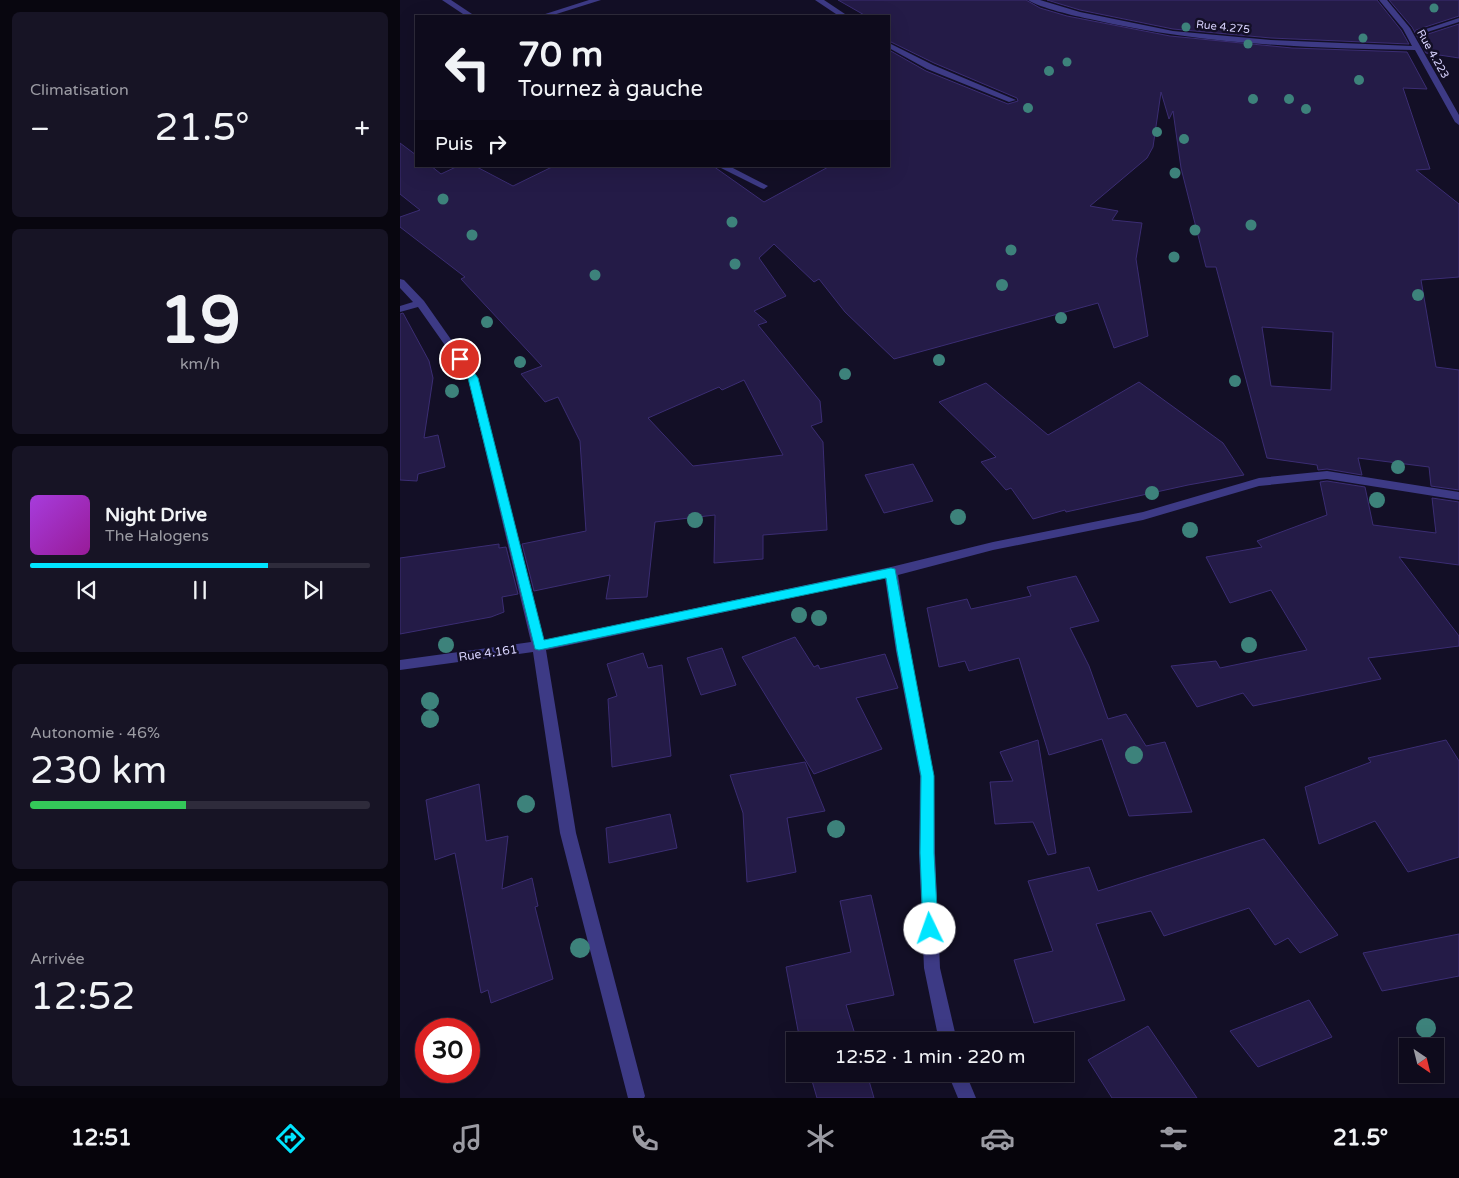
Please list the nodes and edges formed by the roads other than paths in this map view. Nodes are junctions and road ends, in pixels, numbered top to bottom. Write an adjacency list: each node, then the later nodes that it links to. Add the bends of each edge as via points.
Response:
1 (446, 0): 6 (street)
2 (597, 0): 7 (street)
3 (819, 0): 8 (street)
4 (1032, 0): 12 (street, Rue 4.275, via 1179,34 1301,44)
5 (1383, 0): 12 (street, Rue 4.223, via 1406,28)
6 (469, 15)
7 (546, 15)
8 (842, 15)
9 (1459, 20): 10 (street)
10 (1421, 32)
11 (890, 46): 13 (street, via 930,67)
12 (1415, 48): 14 (street, Rue 4.223)
13 (1012, 100)
14 (1459, 122)
15 (724, 167): 16 (street)
16 (764, 186)
17 (400, 282): 18 (street)
18 (420, 304): 19 (street); 22 (street, via 473,378)
19 (400, 309)
20 (1459, 496): 21 (street, Rue 4.161, via 1327,475 1259,482 1143,516 993,546)
21 (891, 572): 22 (street, Rue 4.161); 24 (street, via 927,776 932,968)
22 (539, 646): 23 (street, Rue 4.161); 26 (street, via 568,833)
23 (400, 665)
24 (946, 1032)
25 (960, 1082): 27 (street)
26 (636, 1096)
27 (967, 1098)

